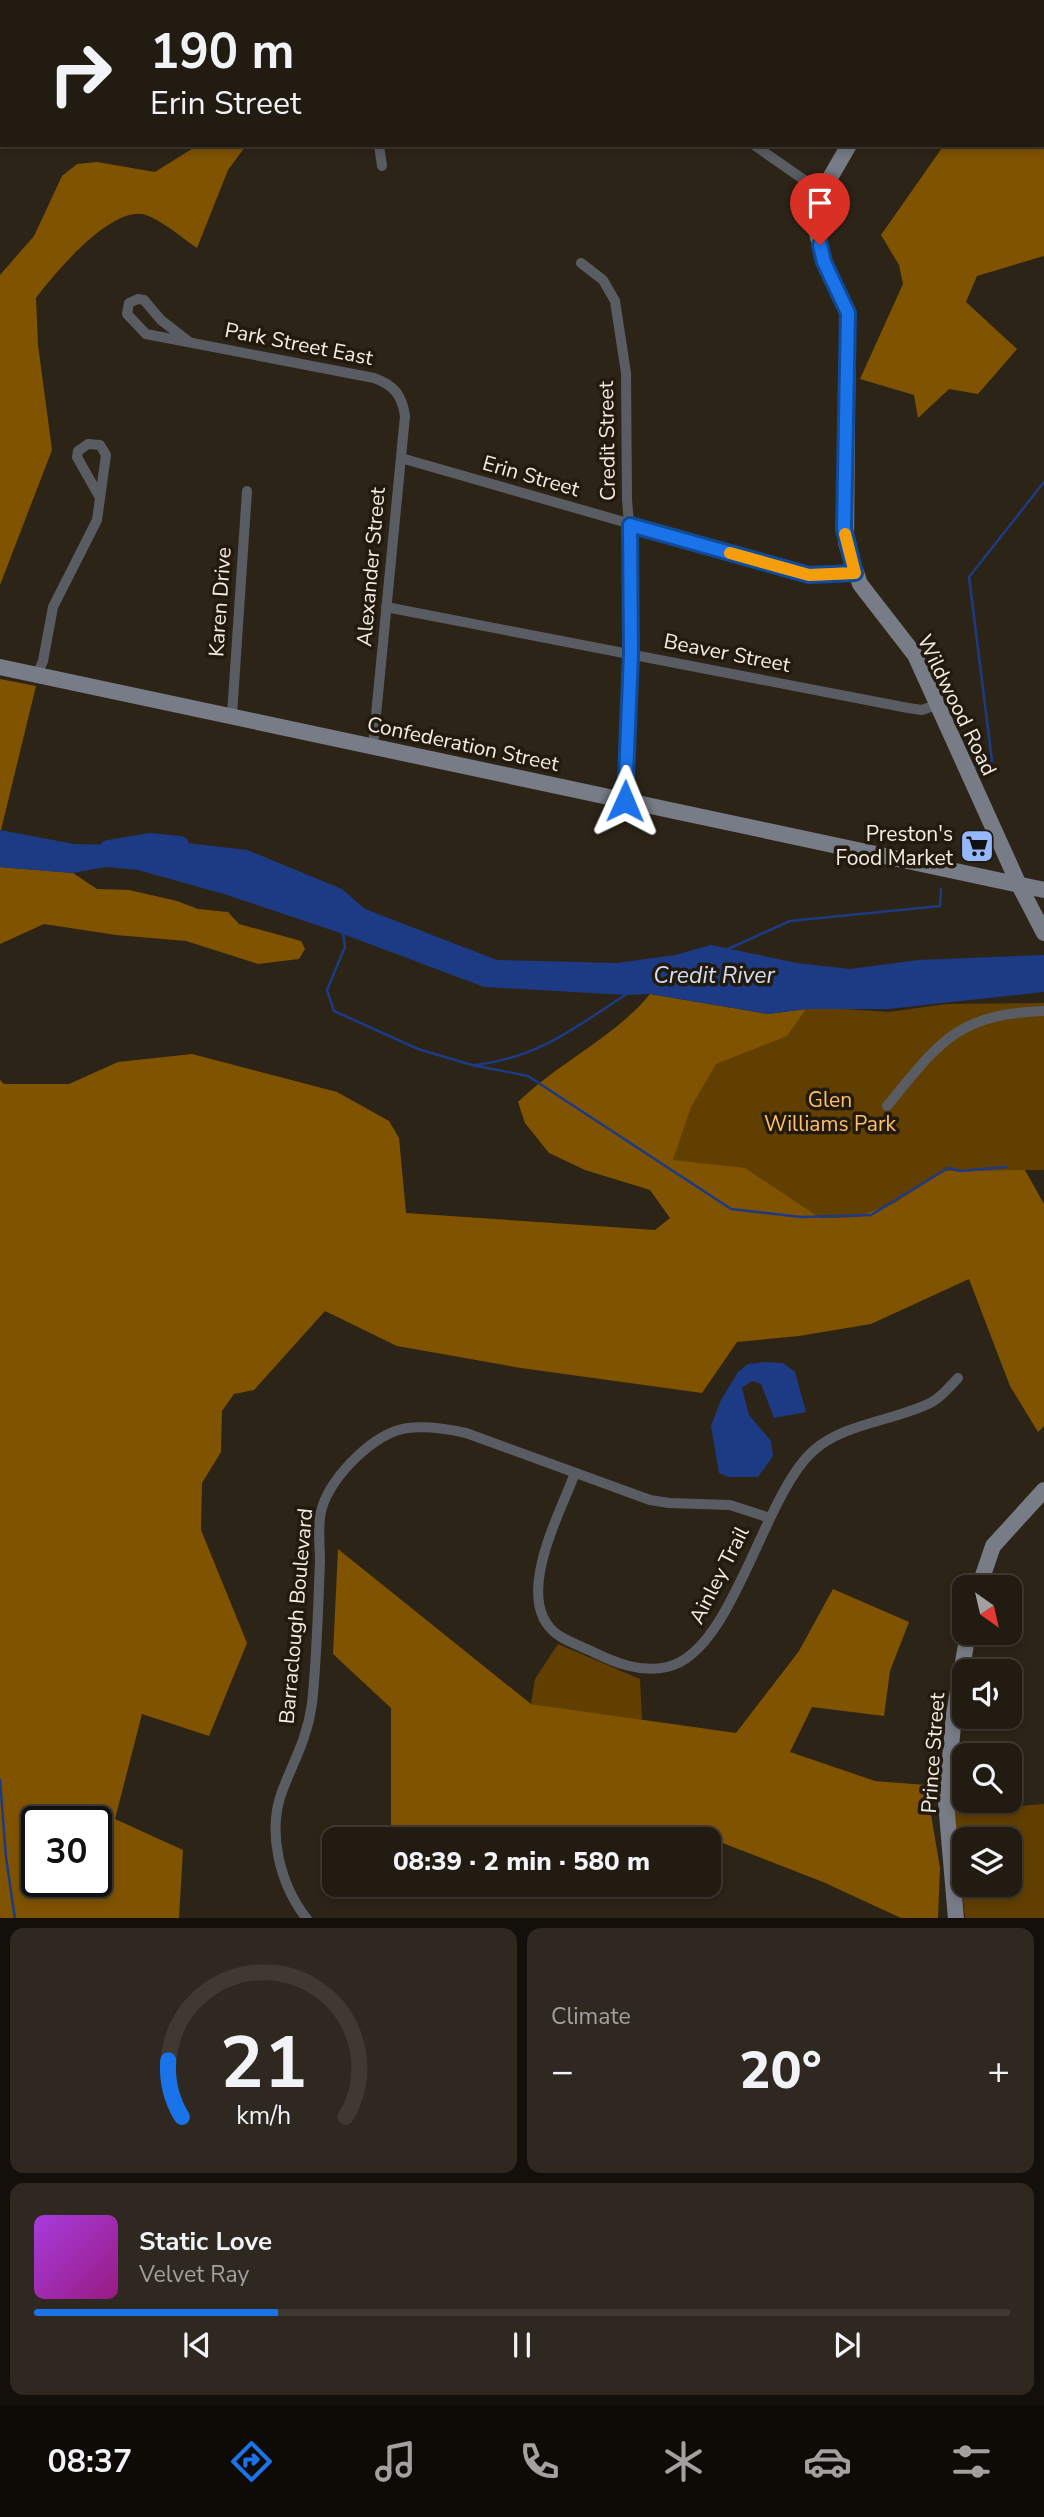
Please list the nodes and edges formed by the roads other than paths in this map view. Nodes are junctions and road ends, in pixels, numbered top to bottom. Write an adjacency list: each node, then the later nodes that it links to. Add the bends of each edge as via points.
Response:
1 (379, 147): 4 (street)
2 (757, 147): 5 (street)
3 (848, 147): 5 (street, Wildwood Road)
4 (382, 166)
5 (823, 193): 13 (street, Wildwood Road, via 816,229 824,262 848,313 844,529)
6 (581, 263): 12 (street, Credit Street, via 603,280 620,317)
7 (188, 341): 7 (street, Park Street East, via 160,320 144,300 129,303 127,314 146,334); 8 (street, Park Street East, via 374,378)
8 (398, 393): 9 (street, Alexander Street, via 405,416)
9 (401, 458): 12 (street, Erin Street); 14 (street, Alexander Street)
10 (247, 491): 19 (street, Karen Drive)
11 (99, 496): 17 (street, via 92,532 52,607)
12 (630, 525): 13 (street, Erin Street, via 809,575); 15 (street, Credit Street)
13 (855, 573): 18 (street, Wildwood Road, via 915,655)
14 (386, 607): 15 (street, Beaver Street); 20 (street, Alexander Street)
15 (631, 654): 18 (street, Beaver Street, via 908,708); 21 (street, Credit Street)
16 (0, 667): 17 (street, Confederation Street)
17 (37, 675): 19 (street, Confederation Street)
18 (936, 705): 22 (street, Wildwood Road)
19 (232, 715): 20 (street, Confederation Street)
20 (373, 746): 21 (street, Confederation Street)
21 (625, 801): 22 (street, Confederation Street)
22 (1018, 885): 23 (street, Confederation Street); 26 (street, Wildwood Road)
23 (1044, 890)
24 (1044, 907): 25 (street)
25 (1044, 925)
26 (1044, 933)
27 (1044, 1011): 28 (street, via 1012,1012 958,1030 938,1045)
28 (887, 1106)
29 (958, 1378): 32 (street, Ainley Trail, via 933,1402 828,1440 798,1465)
30 (575, 1473): 32 (street, Barraclough Boulevard, via 650,1500 730,1505); 32 (street, Ainley Trail, via 537,1580 541,1616 556,1634 608,1660 636,1668 669,1667 707,1641); 35 (street, Barraclough Boulevard, via 466,1433 406,1428 366,1449 336,1482 321,1508 312,1704 304,1746 282,1791 275,1833 291,1899)
31 (1044, 1490): 33 (street, via 993,1546)
32 (770, 1518)
33 (983, 1575)
34 (966, 1645): 36 (street, Prince Street, via 946,1802)
35 (306, 1918)
36 (956, 1918)

